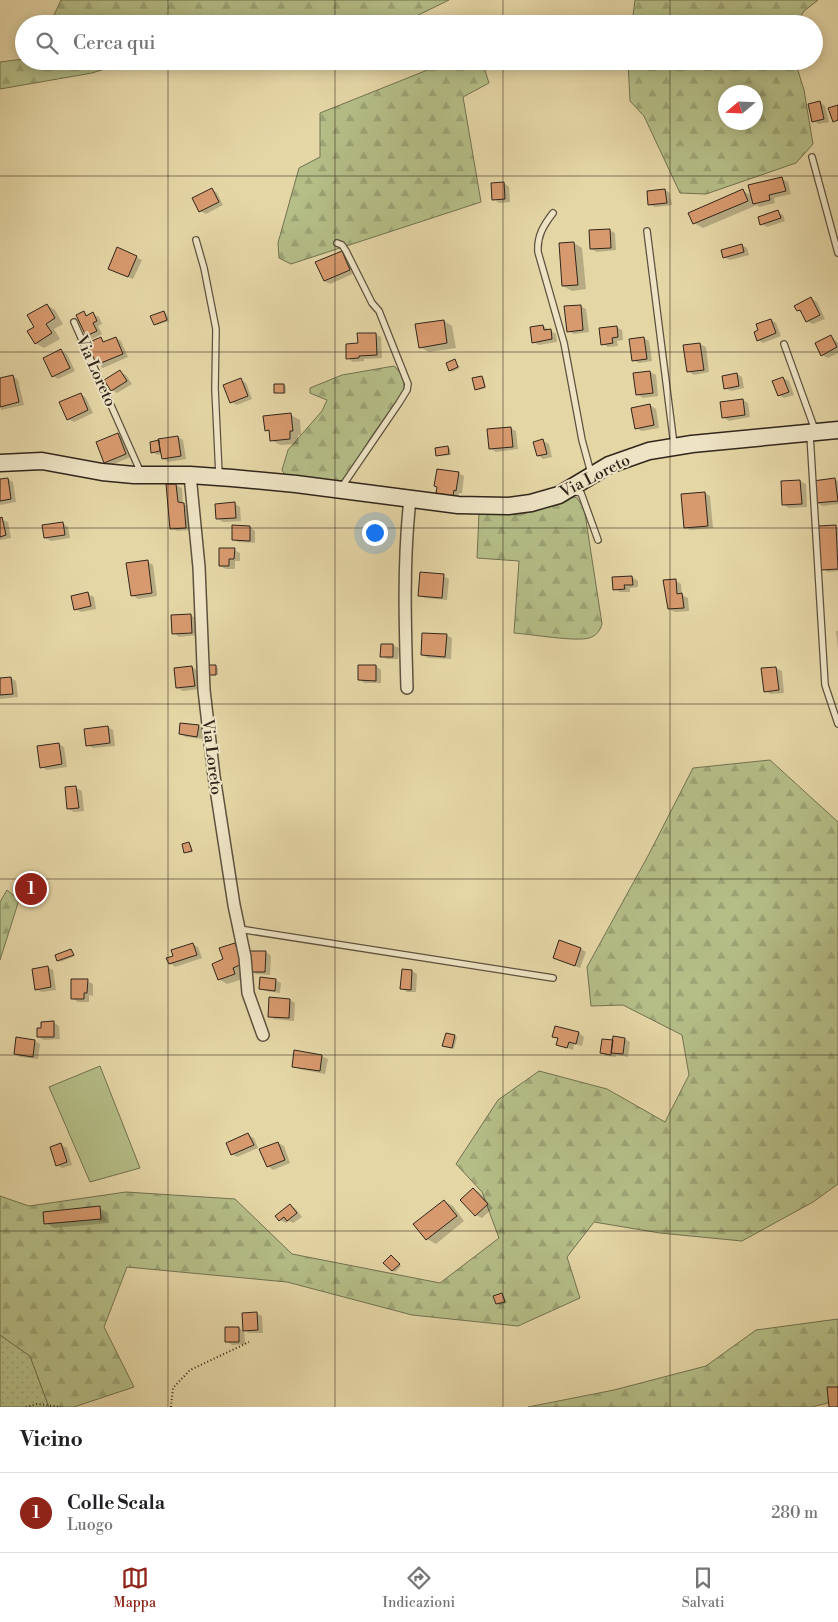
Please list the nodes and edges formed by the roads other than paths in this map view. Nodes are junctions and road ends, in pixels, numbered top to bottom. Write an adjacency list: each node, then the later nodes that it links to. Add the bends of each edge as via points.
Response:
1 (812, 157): 6 (lane)
2 (553, 213): 15 (lane, via 540,233 538,252 564,343 583,447)
3 (647, 231): 11 (lane)
4 (196, 240): 16 (lane, via 216,329)
5 (337, 243): 17 (lane, via 346,251 379,311 408,384 399,404)
6 (838, 253)
7 (74, 322): 13 (lane, Via Loreto)
8 (784, 344): 10 (lane)
9 (838, 430): 10 (street, Via Loreto)
10 (813, 433): 11 (street, Via Loreto); 22 (lane, via 825,685)
11 (674, 447): 15 (street, Via Loreto, via 639,454 609,465)
12 (0, 463): 13 (street, Via Loreto, via 42,462)
13 (142, 475): 14 (street, Via Loreto)
14 (190, 475): 16 (street, Via Loreto); 23 (street, Via Loreto, via 199,568 206,707 218,809)
15 (592, 476): 18 (street, Via Loreto)
16 (219, 477): 17 (street, Via Loreto)
17 (340, 490): 19 (street, Via Loreto)
18 (568, 491): 19 (street, Via Loreto, via 539,501 508,506 458,505); 20 (lane, via 582,493)
19 (410, 499): 21 (street, via 404,580)
20 (598, 540)
21 (407, 688)
22 (838, 724)
23 (239, 929): 24 (lane); 25 (street, Via Loreto, via 248,993)
24 (553, 978)
25 (263, 1035)

